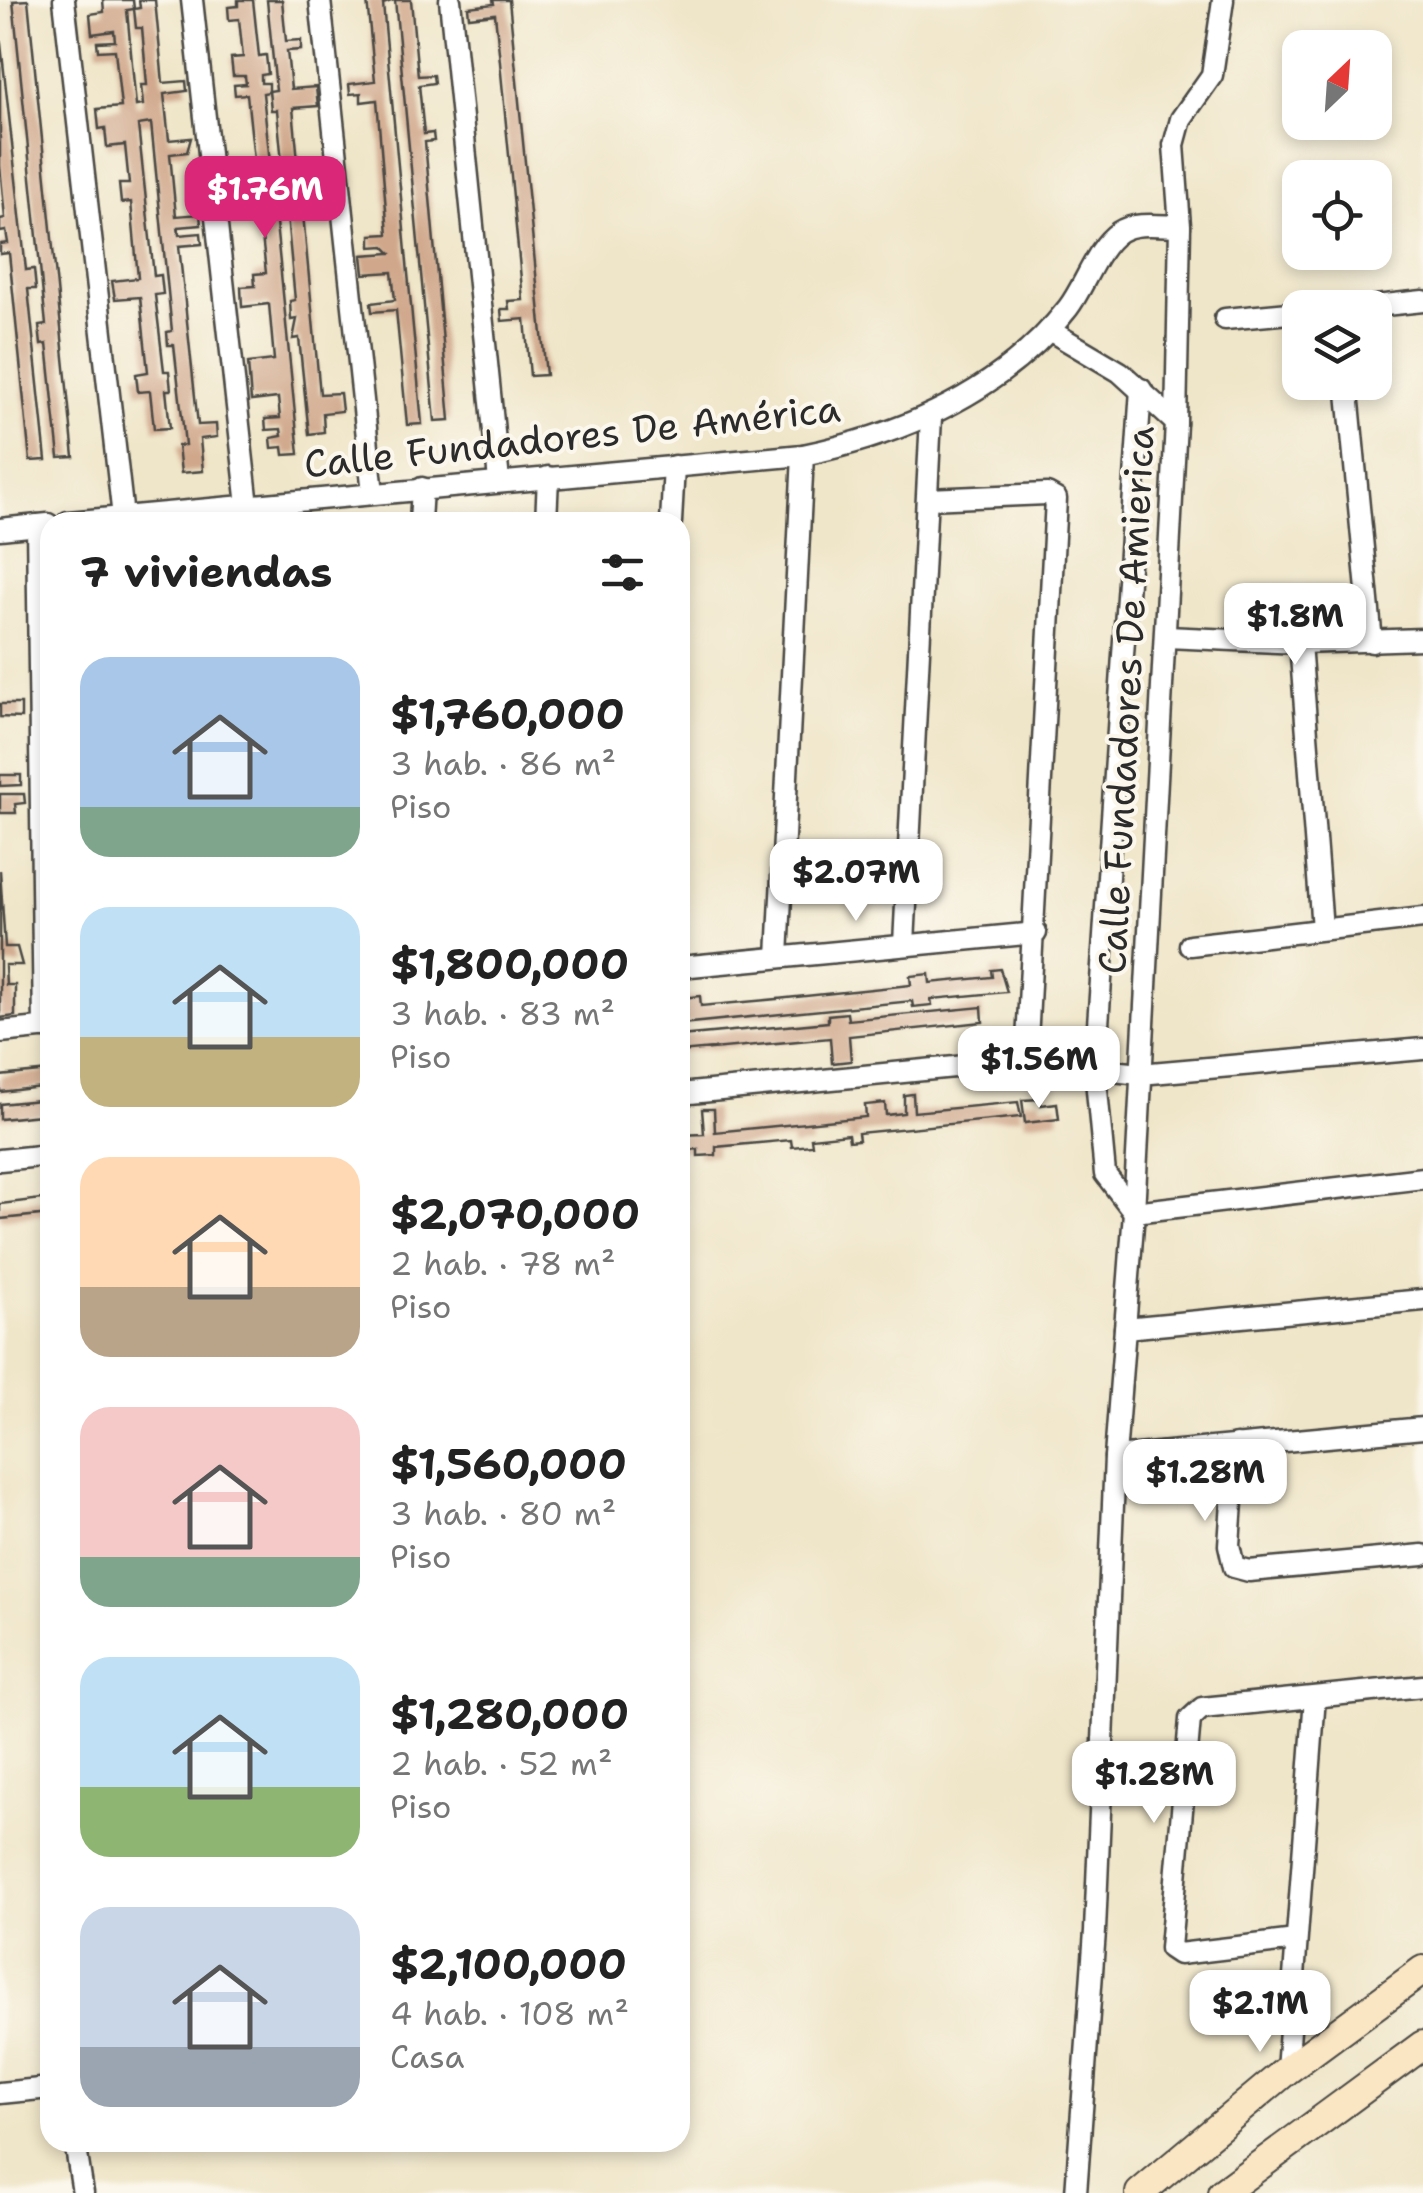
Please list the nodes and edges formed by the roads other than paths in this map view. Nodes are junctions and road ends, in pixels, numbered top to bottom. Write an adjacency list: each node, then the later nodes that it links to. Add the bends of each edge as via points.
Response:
1 (64, 0): 24 (street)
2 (192, 0): 23 (street)
3 (320, 0): 21 (street)
4 (450, 0): 19 (street)
5 (1223, 0): 6 (street, Calle Fundadores De Amierica, via 1212,75 1182,119 1174,145)
6 (1180, 226): 11 (street, Calle Fundadores De América, via 1132,226 1117,233); 15 (street, Calle Fundadores De Amierica)
7 (1423, 302): 8 (street)
8 (1392, 305)
9 (1282, 314): 10 (street)
10 (1224, 319)
11 (1049, 330): 12 (street); 14 (street, Calle Fundadores De América, via 996,375)
12 (1141, 389): 15 (street); 45 (street)
13 (1349, 400): 33 (street)
14 (930, 417): 16 (street, Calle Fundadores De América); 22 (street)
15 (1176, 423): 31 (street, Calle Fundadores De Amierica)
16 (804, 455): 17 (street, Calle Fundadores De América); 40 (street)
17 (674, 466): 18 (street, Calle Fundadores De América); 28 (street)
18 (548, 476): 19 (street, Calle Fundadores De América); 27 (street)
19 (500, 481): 20 (street, Calle Fundadores De América)
20 (422, 488): 21 (street, Calle Fundadores De América); 26 (street)
21 (373, 493): 23 (street, Calle Fundadores De América)
22 (928, 498): 37 (street, via 1055,496); 38 (street)
23 (248, 506): 25 (street, Calle Fundadores De América)
24 (122, 512)
25 (210, 512)
26 (421, 512)
27 (546, 512)
28 (672, 512)
29 (40, 525): 30 (street)
30 (0, 529)
31 (1166, 637): 34 (street); 46 (street, Calle Fundadores De Amierica)
32 (1423, 639): 33 (street)
33 (1372, 642): 34 (street)
34 (1300, 644): 36 (street)
35 (1423, 918): 36 (street)
36 (1322, 929): 39 (street)
37 (1036, 934): 38 (street); 47 (street, via 1026,1060)
38 (904, 944): 40 (street)
39 (1190, 945)
40 (778, 958): 41 (street)
41 (690, 966)
42 (40, 1029): 43 (street)
43 (0, 1032)
44 (1423, 1049): 46 (street)
45 (1095, 1068): 46 (street); 51 (street, via 1106,1174)
46 (1140, 1074): 51 (street, Calle Fundadores De Amierica)
47 (690, 1093)
48 (40, 1156): 49 (street)
49 (0, 1160)
50 (1423, 1178): 51 (street)
51 (1134, 1212): 53 (street, Calle Fundadores De Amierica)
52 (1423, 1300): 53 (street)
53 (1125, 1328): 56 (street, Calle Fundadores De Amierica)
54 (1423, 1428): 55 (street)
55 (1236, 1445): 56 (street); 57 (street, via 1229,1545 1234,1567)
56 (1115, 1457): 68 (street, Calle Fundadores De Amierica, via 1095,1931)
57 (1423, 1555)
58 (1423, 1686): 59 (street)
59 (1315, 1697): 60 (street); 60 (street, via 1202,1708 1187,1726 1170,1948)
60 (1296, 1940): 63 (street)
61 (1423, 1970): 63 (street)
62 (1423, 2045): 70 (street)
63 (1287, 2070): 69 (street)
64 (40, 2089): 65 (street)
65 (0, 2093)
66 (77, 2152): 67 (street)
67 (83, 2193)
68 (1076, 2193)
69 (1140, 2193)
70 (1222, 2193)

